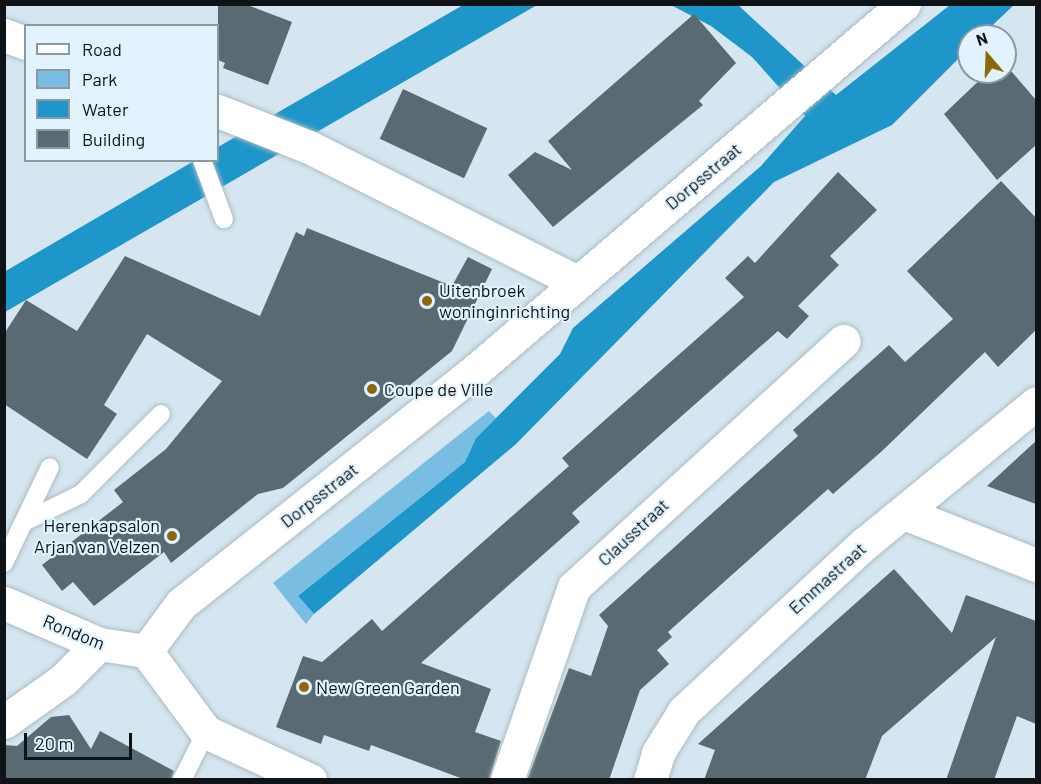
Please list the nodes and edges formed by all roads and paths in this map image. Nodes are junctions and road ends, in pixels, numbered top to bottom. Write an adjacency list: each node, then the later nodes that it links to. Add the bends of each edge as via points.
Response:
1 (904, 4): 7 (street, Dorpsstraat)
2 (4, 35): 3 (street)
3 (24, 42)
4 (232, 115): 7 (street, via 309,147)
5 (203, 162): 6 (lane)
6 (225, 219)
7 (578, 282): 18 (street, Dorpsstraat, via 181,604)
8 (843, 341): 23 (street, Clausstraat, via 574,587)
9 (1036, 404): 12 (street, Emmastraat)
10 (160, 414): 13 (lane, via 81,494)
11 (50, 467): 13 (lane)
12 (904, 513): 15 (street); 24 (street, Emmastraat, via 684,711 658,753)
13 (26, 521): 14 (lane)
14 (4, 563)
15 (1036, 566)
16 (4, 603): 17 (street, Rondom)
17 (99, 644): 18 (street, Rondom); 19 (street, via 63,680)
18 (146, 651): 20 (street)
19 (4, 722)
20 (206, 732): 21 (lane); 22 (street)
21 (182, 780)
22 (310, 780)
23 (507, 780)
24 (650, 780)

